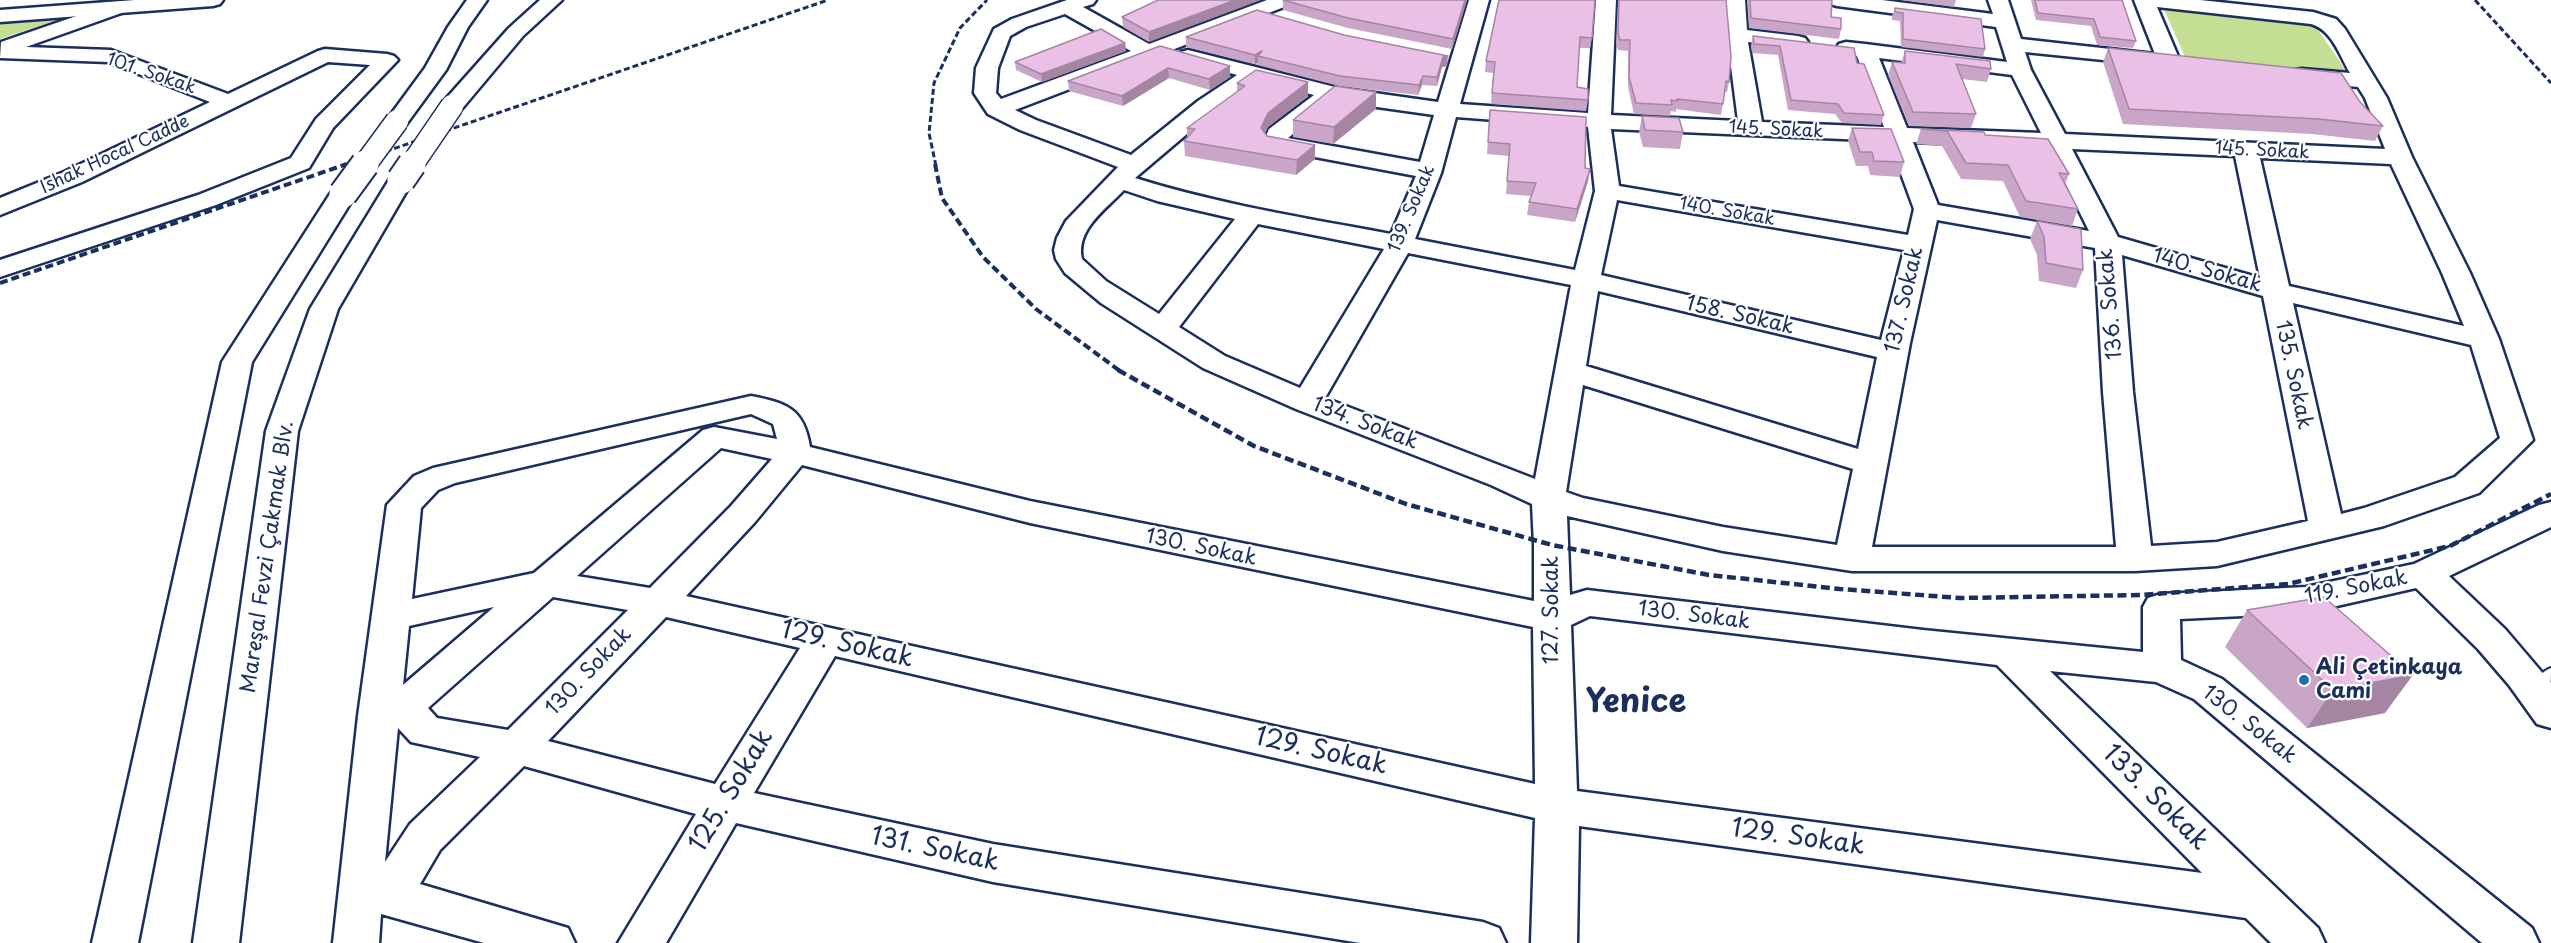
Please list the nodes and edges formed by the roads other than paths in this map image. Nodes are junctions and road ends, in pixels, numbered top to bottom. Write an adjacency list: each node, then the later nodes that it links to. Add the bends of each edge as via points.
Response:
1 (74, 0): 13 (street)
2 (213, 0): 14 (street)
3 (477, 0): 76 (street, bridge, via 455,17 435,70 343,194 237,362)
4 (552, 0): 77 (street, Mareşal Fevzi Çakmak Blv., bridge, via 516,32 452,106 401,180 324,309 282,431)
5 (1479, 0): 28 (street, 139. Sokak, via 1451,58)
6 (1606, 0): 29 (street, 127. Sokak)
7 (1735, 0): 17 (street)
8 (1838, 0): 9 (street)
9 (1844, 0): 18 (street)
10 (1998, 0): 18 (street, 136. Sokak)
11 (2145, 0): 18 (street, via 2180,62); 24 (street, via 2329,23)
12 (1077, 3): 20 (street, 145. Sokak); 27 (street, via 1001,33 987,68 985,93)
13 (0, 6)
14 (120, 7): 16 (street); 19 (street)
15 (1287, 10): 20 (street, via 1257,11)
16 (0, 16)
17 (1737, 35): 21 (street); 30 (street)
18 (2012, 45): 21 (street); 32 (street, 136. Sokak)
19 (0, 50): 26 (street, 101. Sokak, via 111,56)
20 (1154, 50): 23 (street, 145. Sokak); 27 (street)
21 (1865, 50): 31 (street)
22 (2272, 72): 24 (street)
23 (1253, 74): 25 (street, 145. Sokak); 36 (street, 134. Sokak, via 1206,106)
24 (2365, 81): 34 (street)
25 (1330, 93): 28 (street, 145. Sokak); 35 (street, via 1277,134 1275,143)
26 (229, 102): 38 (street, Ishak Hocal Cadde, via 73,177); 44 (street, Ishak Hocal Cadde, via 325,55 387,60 324,124 300,163 207,200)
27 (996, 109): 36 (street)
28 (1447, 110): 29 (street, 145. Sokak); 35 (street, 139. Sokak)
29 (1599, 121): 30 (street, 145. Sokak); 37 (street, 127. Sokak)
30 (1751, 129): 31 (street, 145. Sokak)
31 (1898, 136): 32 (street, 145. Sokak); 39 (street)
32 (2057, 141): 33 (street, 145. Sokak); 41 (street, 136. Sokak)
33 (2246, 150): 34 (street, 145. Sokak); 46 (street, 135. Sokak)
34 (2400, 157): 48 (street)
35 (1429, 171): 43 (street, 139. Sokak)
36 (1127, 173): 40 (street, via 1166,196); 47 (street, 134. Sokak, via 1075,227 1069,238 1069,258 1079,274)
37 (1606, 192): 42 (street, 140. Sokak); 45 (street, 127. Sokak)
38 (0, 207)
39 (1927, 211): 41 (street, 140. Sokak); 42 (street, 137. Sokak)
40 (1252, 215): 43 (street, 158. Sokak); 47 (street)
41 (2108, 242): 46 (street, 140. Sokak); 60 (street, 136. Sokak)
42 (1918, 245): 49 (street, 137. Sokak)
43 (1399, 246): 45 (street, 158. Sokak); 51 (street, 139. Sokak)
44 (0, 269)
45 (1586, 280): 49 (street, 158. Sokak); 50 (street, 127. Sokak)
46 (2275, 291): 48 (street, 140. Sokak); 58 (street, 135. Sokak)
47 (1162, 329): 51 (street, 134. Sokak, via 1214,362)
48 (2484, 339): 58 (street, 134. Sokak, via 2517,440 2467,485 2372,519)
49 (1893, 352): 55 (street, 137. Sokak)
50 (1570, 371): 55 (street); 56 (street, 127. Sokak)
51 (1307, 402): 56 (street, 134. Sokak)
52 (751, 405): 53 (street); 54 (street, via 776,410 791,427); 64 (street, via 445,475 426,483 404,505)
53 (714, 437): 54 (street, 130. Sokak); 62 (street)
54 (795, 453): 63 (street, 130. Sokak, via 743,514); 65 (street, 130. Sokak, via 1030,512)
55 (1871, 464): 59 (street, 137. Sokak)
56 (1548, 498): 59 (street, 134. Sokak, via 1577,508 1723,539); 65 (street, 127. Sokak)
57 (2551, 513): 61 (street)
58 (2327, 529): 60 (street, 134. Sokak, via 2217,554)
59 (1852, 559): 60 (street, 134. Sokak)
60 (2135, 559)
61 (2423, 574): 68 (street, 119. Sokak, via 2306,600 2161,607); 69 (street, 119. Sokak, via 2467,612)
62 (547, 583): 63 (street, 129. Sokak); 64 (street, 129. Sokak); 70 (street)
63 (657, 602): 66 (street, 129. Sokak); 71 (street, 130. Sokak)
64 (393, 616): 70 (street)
65 (1552, 618): 67 (street, 130. Sokak, via 1587,603); 73 (street, 127. Sokak)
66 (825, 640): 72 (street, 125. Sokak); 73 (street, 129. Sokak)
67 (2007, 652): 68 (street, 130. Sokak); 75 (street, 133. Sokak)
68 (2162, 668): 84 (street, 130. Sokak, via 2208,689)
69 (2547, 694)
70 (391, 711): 71 (street, 131. Sokak, via 425,731); 74 (street)
71 (514, 747): 72 (street, 131. Sokak); 74 (street, 130. Sokak)
72 (725, 803): 80 (street, 125. Sokak); 81 (street, 131. Sokak, via 993,863)
73 (1557, 806): 75 (street, 129. Sokak); 82 (street, 127. Sokak)
74 (374, 895): 78 (street); 79 (street)
75 (2258, 900): 83 (street, 133. Sokak)
76 (115, 943)
77 (216, 943)
78 (356, 943)
79 (552, 943)
80 (641, 943)
81 (1483, 943)
82 (1554, 943)
83 (2302, 943)
84 (2516, 943)

